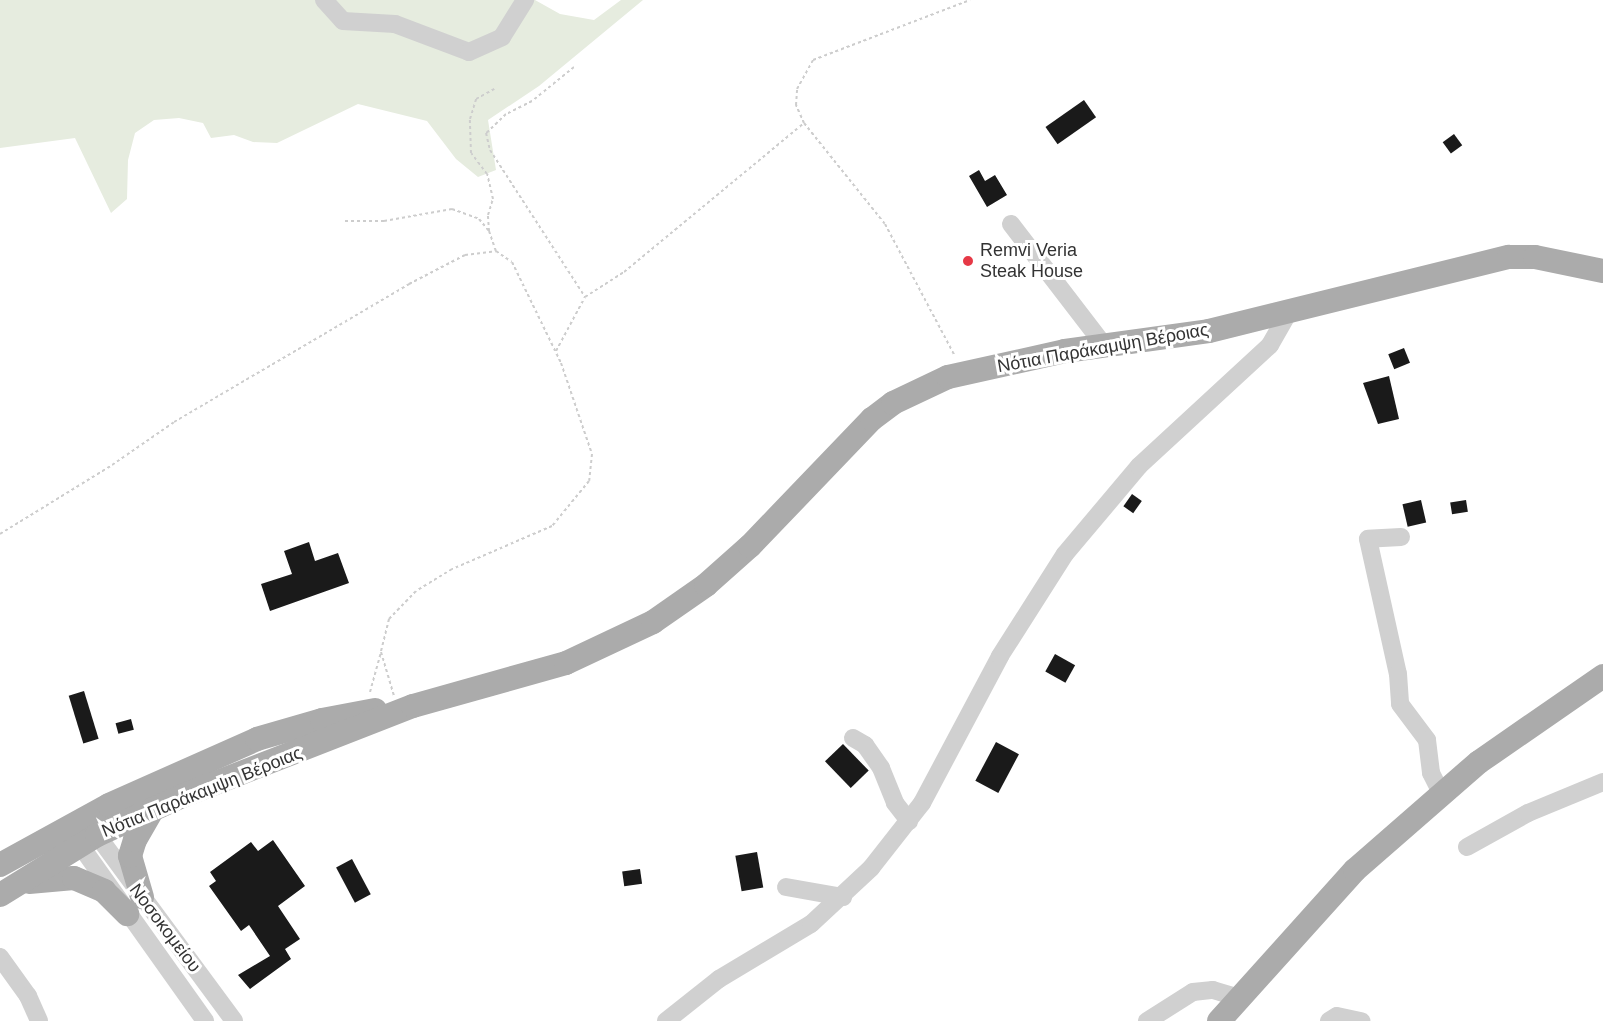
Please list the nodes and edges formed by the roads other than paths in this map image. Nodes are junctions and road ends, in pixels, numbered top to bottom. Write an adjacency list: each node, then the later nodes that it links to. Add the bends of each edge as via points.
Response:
1 (324, 0): 2 (street, via 343,21 395,24 469,52 502,37)
2 (525, 0)
3 (1011, 224): 6 (street)
4 (1603, 271): 5 (main road, Νότια Παράκαμψη Βέροιας, via 1535,257 1509,257)
5 (1290, 310): 6 (main road, Νότια Παράκαμψη Βέροιας, via 1209,331); 14 (street, via 1270,345 1139,466 1065,554 1000,656 942,770)
6 (1104, 345): 9 (main road, Νότια Παράκαμψη Βέροιας, via 963,373 916,390 872,419 750,546 706,585 654,622 566,663)
7 (1401, 537): 12 (street, via 1368,539 1398,674 1400,704 1427,740 1431,772)
8 (1603, 676): 12 (main road)
9 (404, 705): 13 (main road, Νότια Παράκαμψη Βέροιας); 15 (main road, Νότια Παράκαμψη Βέροιας, via 322,720 257,739)
10 (854, 738): 14 (street, via 865,745 881,768 895,803)
11 (1603, 782): 16 (street, via 1528,813)
12 (1441, 793): 23 (main road, via 1354,870)
13 (153, 809): 15 (main road, Νότια Παράκαμψη Βέροιας); 21 (main road, via 130,856)
14 (909, 820): 20 (street)
15 (86, 833): 17 (main road, Νότια Παράκαμψη Βέροιας); 19 (main road, Νότια Παράκαμψη Βέροιας); 21 (street)
16 (1467, 847)
17 (0, 865)
18 (786, 887): 20 (street)
19 (6, 891): 21 (main road, via 59,876 74,878)
20 (843, 897): 27 (street, via 811,924 719,979)
21 (134, 906): 25 (street, Νοσοκομείου); 26 (street, Νοσοκομείου)
22 (0, 957): 24 (street, via 28,996)
23 (1240, 998): 28 (street, via 1213,990 1193,992); 29 (main road)
24 (39, 1021)
25 (205, 1021)
26 (234, 1021)
27 (666, 1021)
28 (1147, 1021)
29 (1219, 1021)
30 (1329, 1021): 31 (street, via 1337,1016)
31 (1361, 1021)

